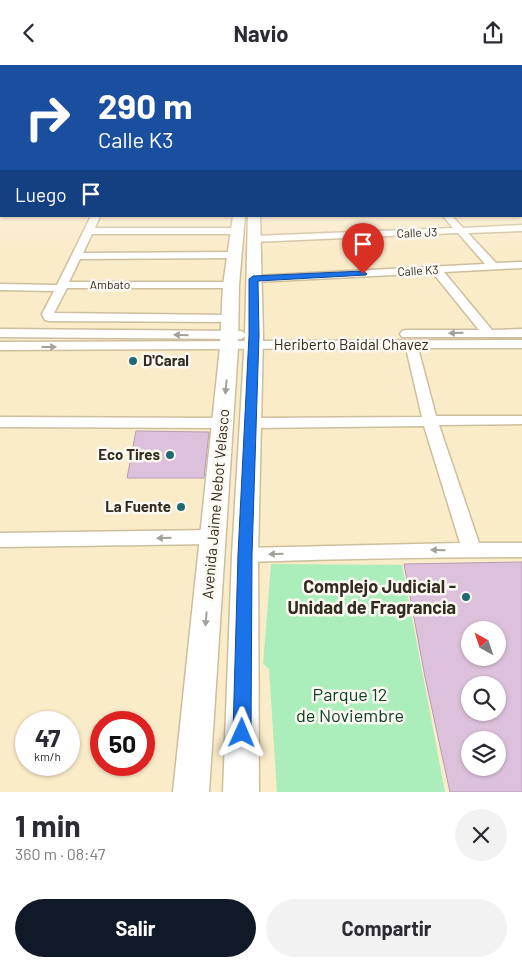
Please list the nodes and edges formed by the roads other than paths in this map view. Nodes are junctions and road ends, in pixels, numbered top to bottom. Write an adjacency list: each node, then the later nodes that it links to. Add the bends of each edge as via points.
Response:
1 (96, 217): 5 (street, Ambato)
2 (448, 217): 6 (street)
3 (246, 226): 5 (street, Calle J3); 6 (street, Calle J3); 7 (main road, Avenida Jaime Nebot Velasco); 12 (main road, Avenida Jaime Nebot Velasco)
4 (522, 228): 6 (street, Calle J3)
5 (89, 231): 8 (street, Ambato)
6 (460, 231): 10 (street)
7 (235, 255): 8 (street); 12 (main road, Avenida Jaime Nebot Velasco)
8 (78, 256): 14 (street, Ambato)
9 (522, 265): 10 (street, Calle K3)
10 (493, 266): 11 (street, Calle K3)
11 (436, 270): 12 (street, Calle K3); 16 (street)
12 (242, 282): 14 (street, Ambato); 18 (main road, Avenida Jaime Nebot Velasco); 19 (main road, Avenida Jaime Nebot Velasco)
13 (0, 287): 14 (street)
14 (63, 287): 18 (street, via 49,317)
15 (0, 333): 18 (street, Heriberto Baidal Chavez, one-way to 15)
16 (488, 333): 17 (street, Heriberto Baidal Chavez); 19 (street, Heriberto Baidal Chavez, one-way to 19)
17 (522, 333)
18 (230, 334): 19 (street, Heriberto Baidal Chavez); 22 (street, Heriberto Baidal Chavez, one-way to 18); 26 (main road, Avenida Jaime Nebot Velasco, one-way to 26)
19 (254, 340): 20 (street, Heriberto Baidal Chavez); 27 (main road, Avenida Jaime Nebot Velasco)
20 (411, 344): 21 (street, Heriberto Baidal Chavez); 24 (street)
21 (522, 344)
22 (0, 346)
23 (522, 420): 24 (street)
24 (430, 421): 27 (street); 31 (street)
25 (0, 422): 26 (street)
26 (223, 423): 28 (main road, Avenida Jaime Nebot Velasco)
27 (250, 423): 32 (main road, Avenida Jaime Nebot Velasco)
28 (213, 537): 29 (street, one-way to 29); 33 (main road, Avenida Jaime Nebot Velasco, one-way to 33)
29 (0, 540)
30 (522, 550): 31 (street)
31 (472, 551): 32 (street, one-way to 32)
32 (245, 555): 34 (main road, Avenida Jaime Nebot Velasco)
33 (191, 792)
34 (241, 792)

